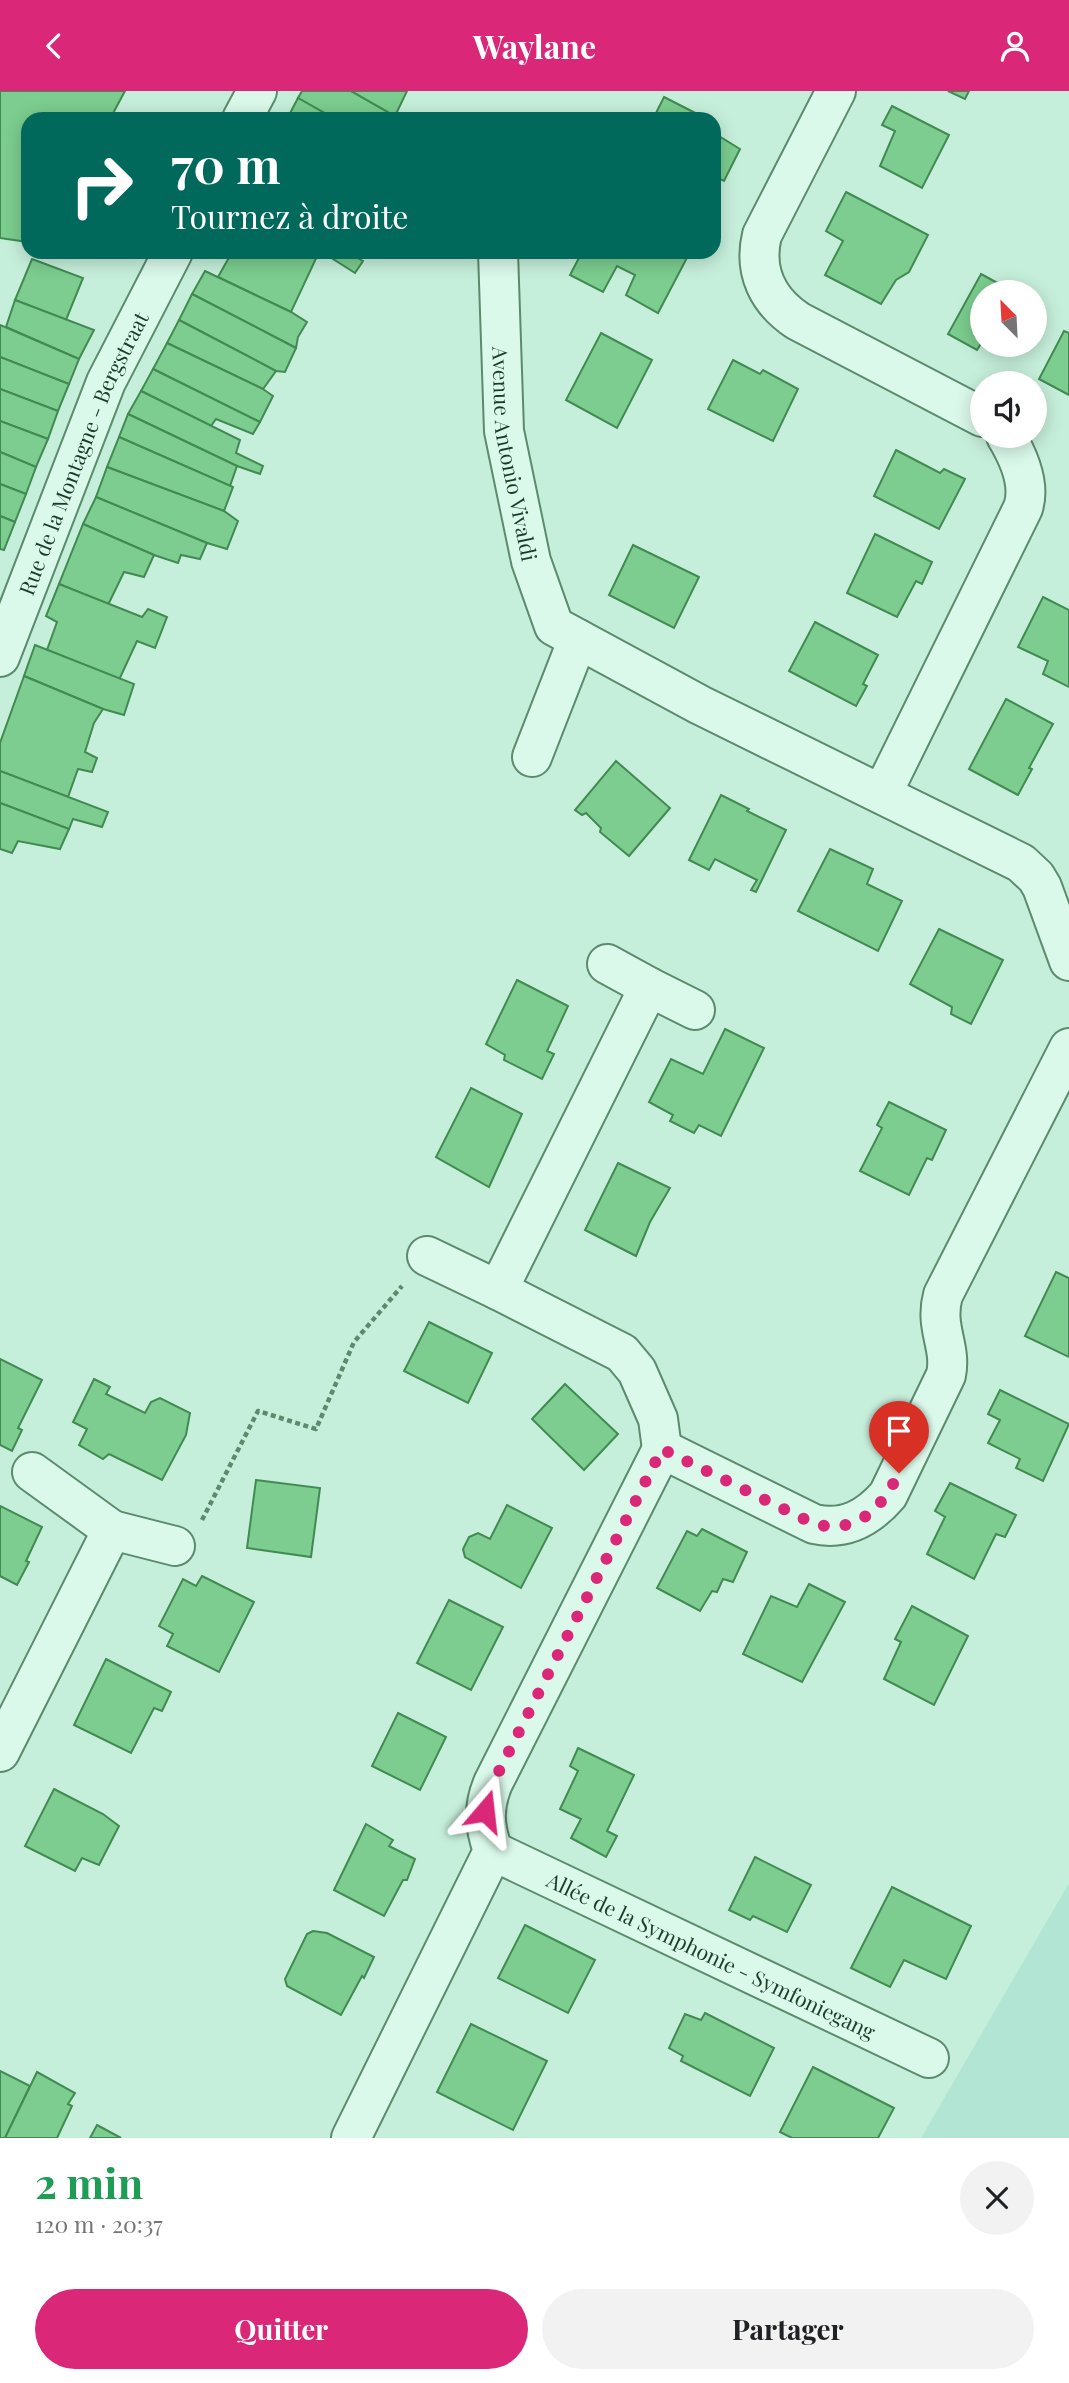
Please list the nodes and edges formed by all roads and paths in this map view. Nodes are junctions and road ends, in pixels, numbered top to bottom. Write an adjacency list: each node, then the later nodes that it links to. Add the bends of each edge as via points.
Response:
1 (257, 91): 3 (street)
2 (836, 91): 6 (street, via 762,236 758,255 767,290 778,306 798,321)
3 (246, 112)
4 (169, 259): 9 (street, Rue de la Montagne - Bergstraat, via 106,382)
5 (498, 259): 8 (street, Avenue Antonio Vivaldi, via 504,431 531,561 554,626)
6 (970, 411)
7 (1011, 448): 11 (street, via 1025,481 1023,508)
8 (578, 639): 10 (street); 11 (street, Avenue Antonio Vivaldi)
9 (0, 657)
10 (532, 757)
11 (882, 794): 12 (street, Avenue Antonio Vivaldi, via 1029,870 1042,887)
12 (1069, 961)
13 (607, 964): 14 (street)
14 (649, 986): 15 (street); 18 (street)
15 (695, 1010)
16 (1069, 1048): 19 (street, via 943,1295 939,1313 946,1375 881,1504 849,1524 814,1524)
17 (427, 1256): 18 (street); 22 (path, via 354,1342 316,1429 258,1411 191,1542)
18 (498, 1290): 19 (street, via 622,1353 637,1371 658,1419)
19 (662, 1449): 24 (street, via 493,1783 485,1811)
20 (32, 1472): 21 (street)
21 (113, 1531): 22 (street); 23 (street)
22 (175, 1546)
23 (0, 1752)
24 (493, 1851): 25 (street, Allée de la Symphonie - Symfoniegang); 26 (street)
25 (929, 2058)
26 (351, 2138)

